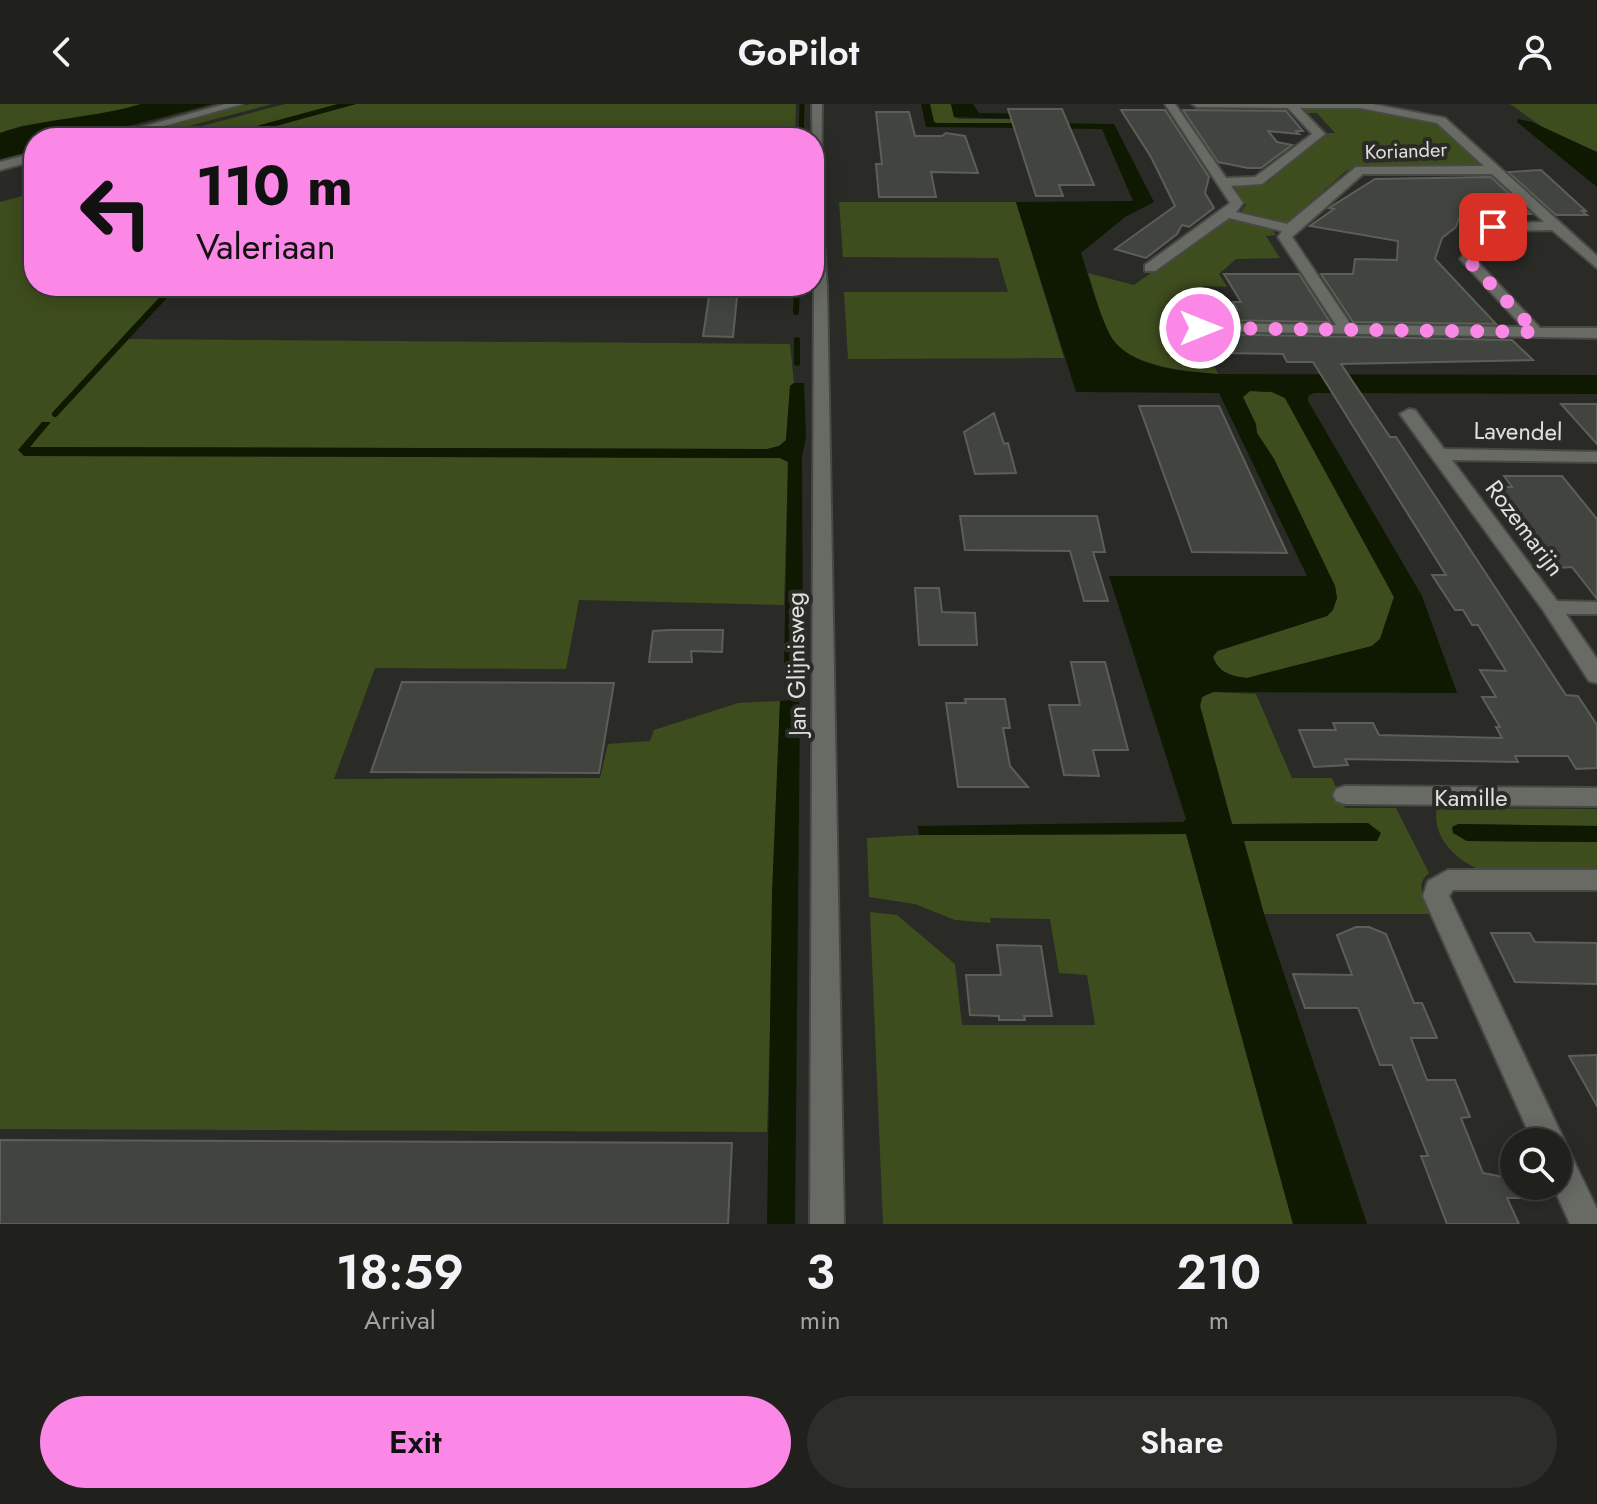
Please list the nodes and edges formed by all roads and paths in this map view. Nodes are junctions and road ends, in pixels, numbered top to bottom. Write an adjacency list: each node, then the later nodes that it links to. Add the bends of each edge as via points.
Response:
1 (238, 104): 8 (street)
2 (817, 104): 9 (street, Jan Glijnisweg)
3 (1170, 104): 13 (street)
4 (1197, 104): 6 (street)
5 (1432, 104): 7 (street, via 1443,115)
6 (1291, 105): 7 (street, via 1360,105); 13 (street, via 1319,134 1258,181)
7 (1441, 120): 12 (street)
8 (146, 128)
9 (817, 128)
10 (24, 160): 11 (street)
11 (0, 166)
12 (1496, 170): 15 (street); 16 (street, Koriander, via 1360,170)
13 (1224, 182): 14 (street, via 1237,203)
14 (1227, 214): 16 (street); 18 (street)
15 (1555, 226): 17 (street); 22 (street, via 1493,227 1467,259)
16 (1290, 229): 21 (street, via 1285,237)
17 (1597, 264)
18 (1150, 268)
19 (820, 296): 36 (street, Jan Glijnisweg)
20 (1200, 328): 21 (street)
21 (1346, 329): 22 (street)
22 (1536, 332): 23 (street)
23 (1597, 333)
24 (1409, 414): 25 (street, Rozemarijn)
25 (1437, 454): 26 (street, Lavendel); 28 (street, Rozemarijn)
26 (1588, 456): 27 (street)
27 (1597, 478)
28 (1551, 607): 29 (street); 30 (street, Rozemarijn)
29 (1597, 608)
30 (1597, 676)
31 (1345, 795): 32 (street, Kamille)
32 (1597, 797)
33 (1597, 880): 34 (street, via 1448,880 1437,888 1436,896)
34 (1543, 1128)
35 (1572, 1191): 37 (street)
36 (827, 1224)
37 (1587, 1224)

